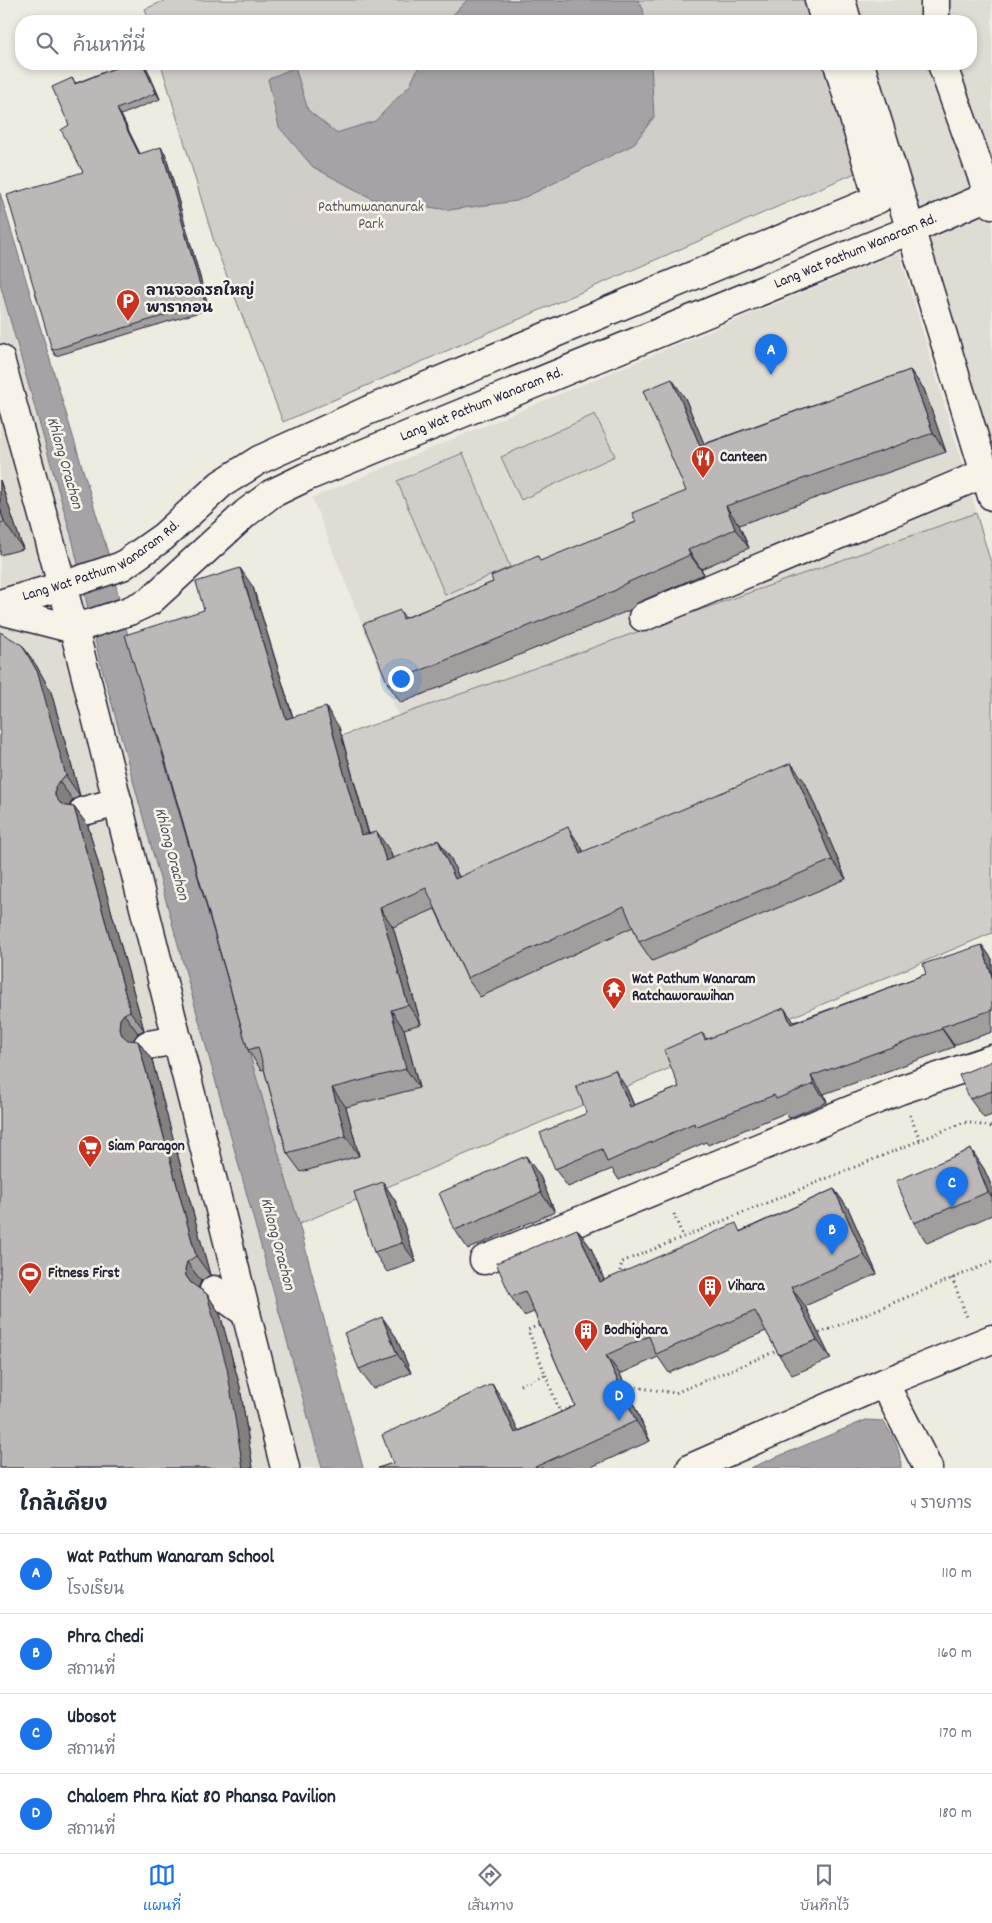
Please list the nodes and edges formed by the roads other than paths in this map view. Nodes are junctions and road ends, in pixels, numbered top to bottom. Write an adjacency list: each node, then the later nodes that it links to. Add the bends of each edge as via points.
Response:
1 (819, 0): 4 (lane)
2 (840, 0): 5 (lane)
3 (936, 0): 6 (lane)
4 (824, 15)
5 (845, 15)
6 (935, 15)
7 (840, 70): 14 (lane, Lang Wat Pathum Wanaram Rd., via 878,199 290,445 221,484 163,537 117,568)
8 (862, 70): 11 (lane)
9 (944, 70): 10 (lane)
10 (990, 200): 11 (lane, Lang Wat Pathum Wanaram Rd.)
11 (910, 230): 13 (lane); 18 (lane, Lang Wat Pathum Wanaram Rd., via 306,477 271,494 246,513 150,601)
12 (0, 359): 14 (lane)
13 (988, 484): 17 (lane)
14 (70, 583): 15 (lane, Lang Wat Pathum Wanaram Rd.); 18 (lane)
15 (0, 604)
16 (0, 610): 18 (lane, Lang Wat Pathum Wanaram Rd.)
17 (643, 617)
18 (82, 626): 19 (lane)
19 (118, 802): 20 (lane); 21 (lane)
20 (84, 811)
21 (178, 1040): 22 (lane); 26 (lane)
22 (148, 1045)
23 (992, 1059): 24 (lane, via 900,1090)
24 (484, 1260)
25 (214, 1290): 26 (lane)
26 (246, 1313): 29 (lane)
27 (992, 1339): 28 (lane)
28 (884, 1383): 30 (lane); 31 (lane)
29 (285, 1468)
30 (691, 1468)
31 (928, 1468)

